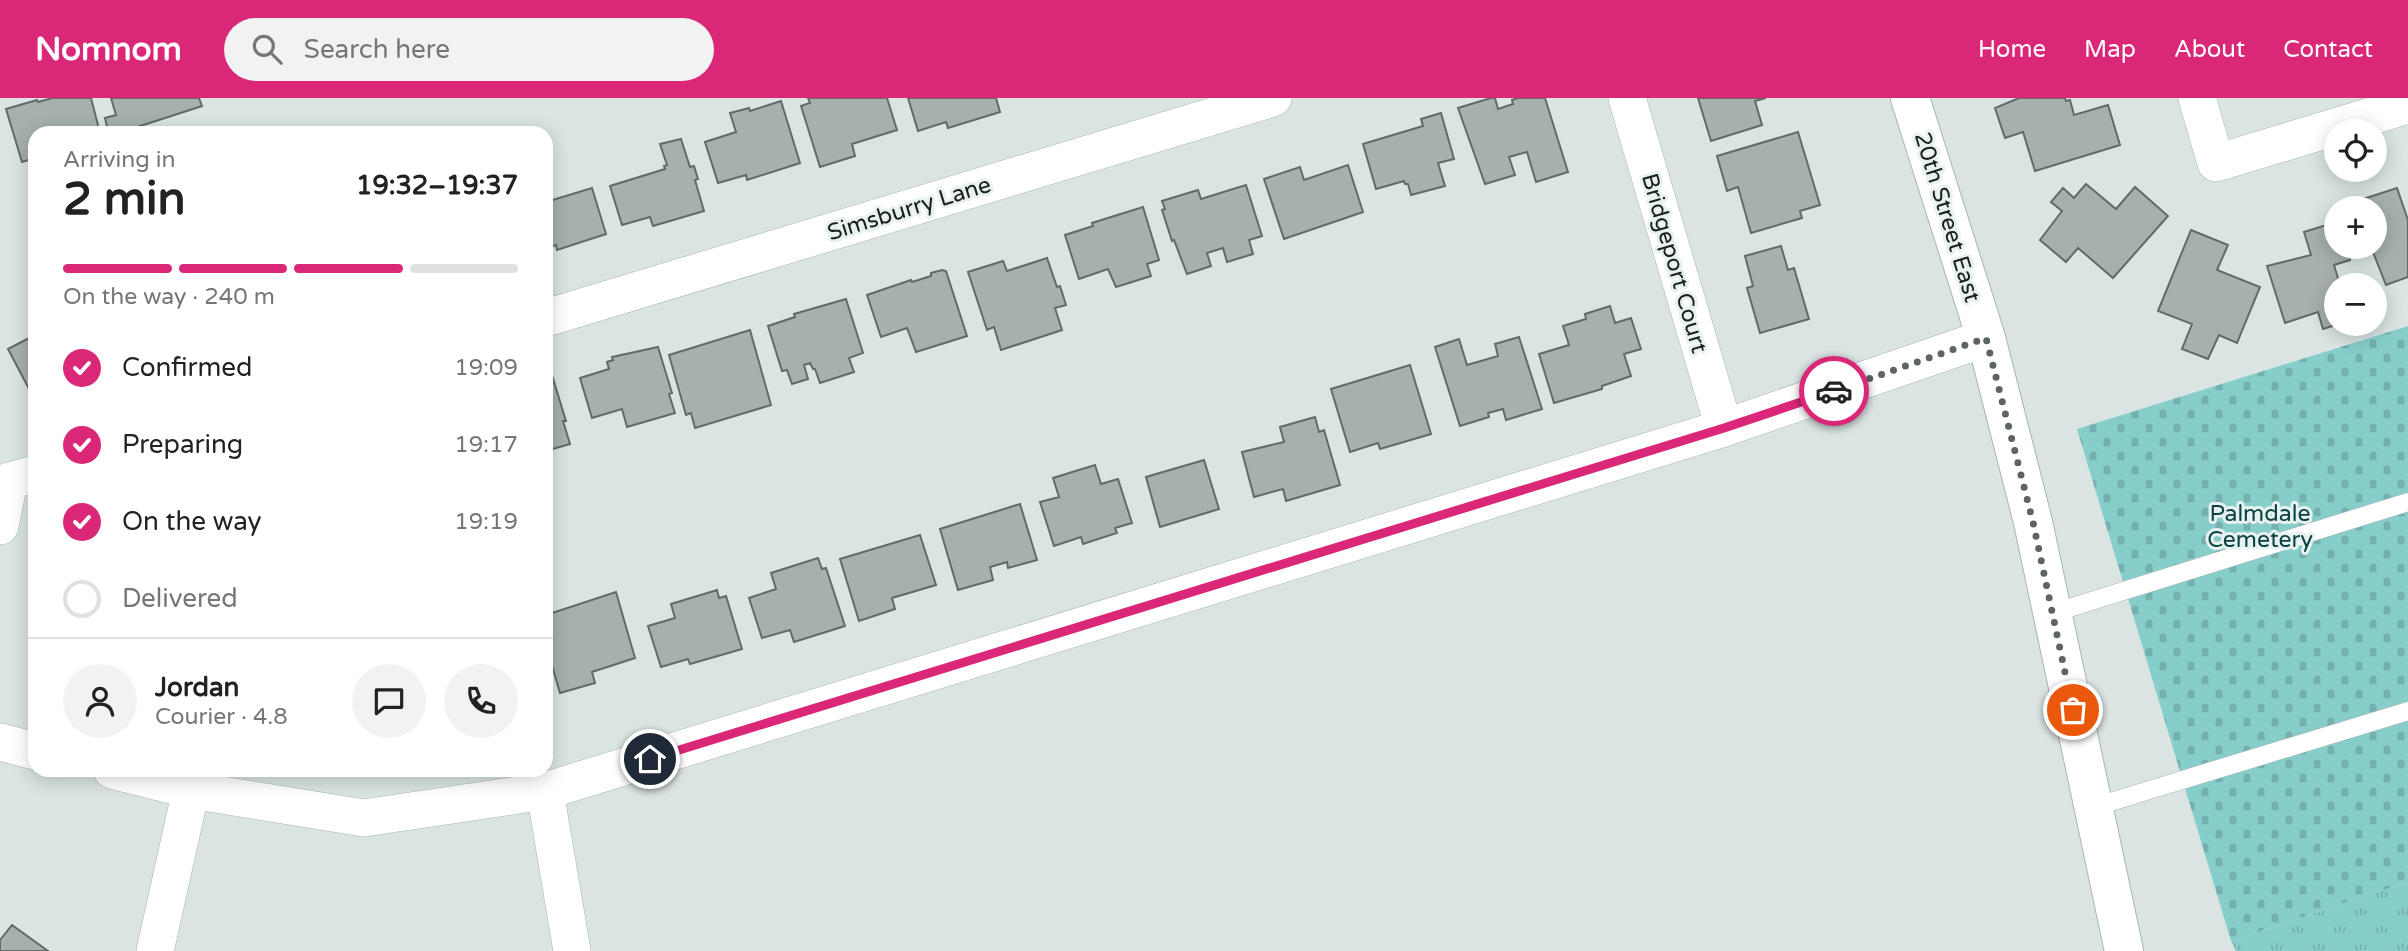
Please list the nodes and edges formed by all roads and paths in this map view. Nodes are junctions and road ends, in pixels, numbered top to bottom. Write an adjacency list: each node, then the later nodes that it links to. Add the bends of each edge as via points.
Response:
1 (1273, 98): 6 (street, Simsburry Lane)
2 (1627, 98): 8 (street, Bridgeport Court)
3 (1910, 98): 7 (street, 20th Street East)
4 (2197, 98): 5 (street, via 2216,163)
5 (2408, 105)
6 (553, 316)
7 (1986, 338): 8 (street); 12 (street, 20th Street East)
8 (1724, 428): 18 (street)
9 (28, 476): 11 (street, via 9,481)
10 (2408, 502): 12 (lane)
11 (0, 526)
12 (2053, 612): 19 (street, 20th Street East)
13 (2408, 711): 19 (lane)
14 (0, 742): 15 (street)
15 (28, 749)
16 (140, 777): 17 (street)
17 (191, 790): 18 (street, via 364,818); 20 (street)
18 (545, 791): 21 (street)
19 (2094, 807): 22 (street, 20th Street East)
20 (155, 951)
21 (572, 951)
22 (2123, 951)

